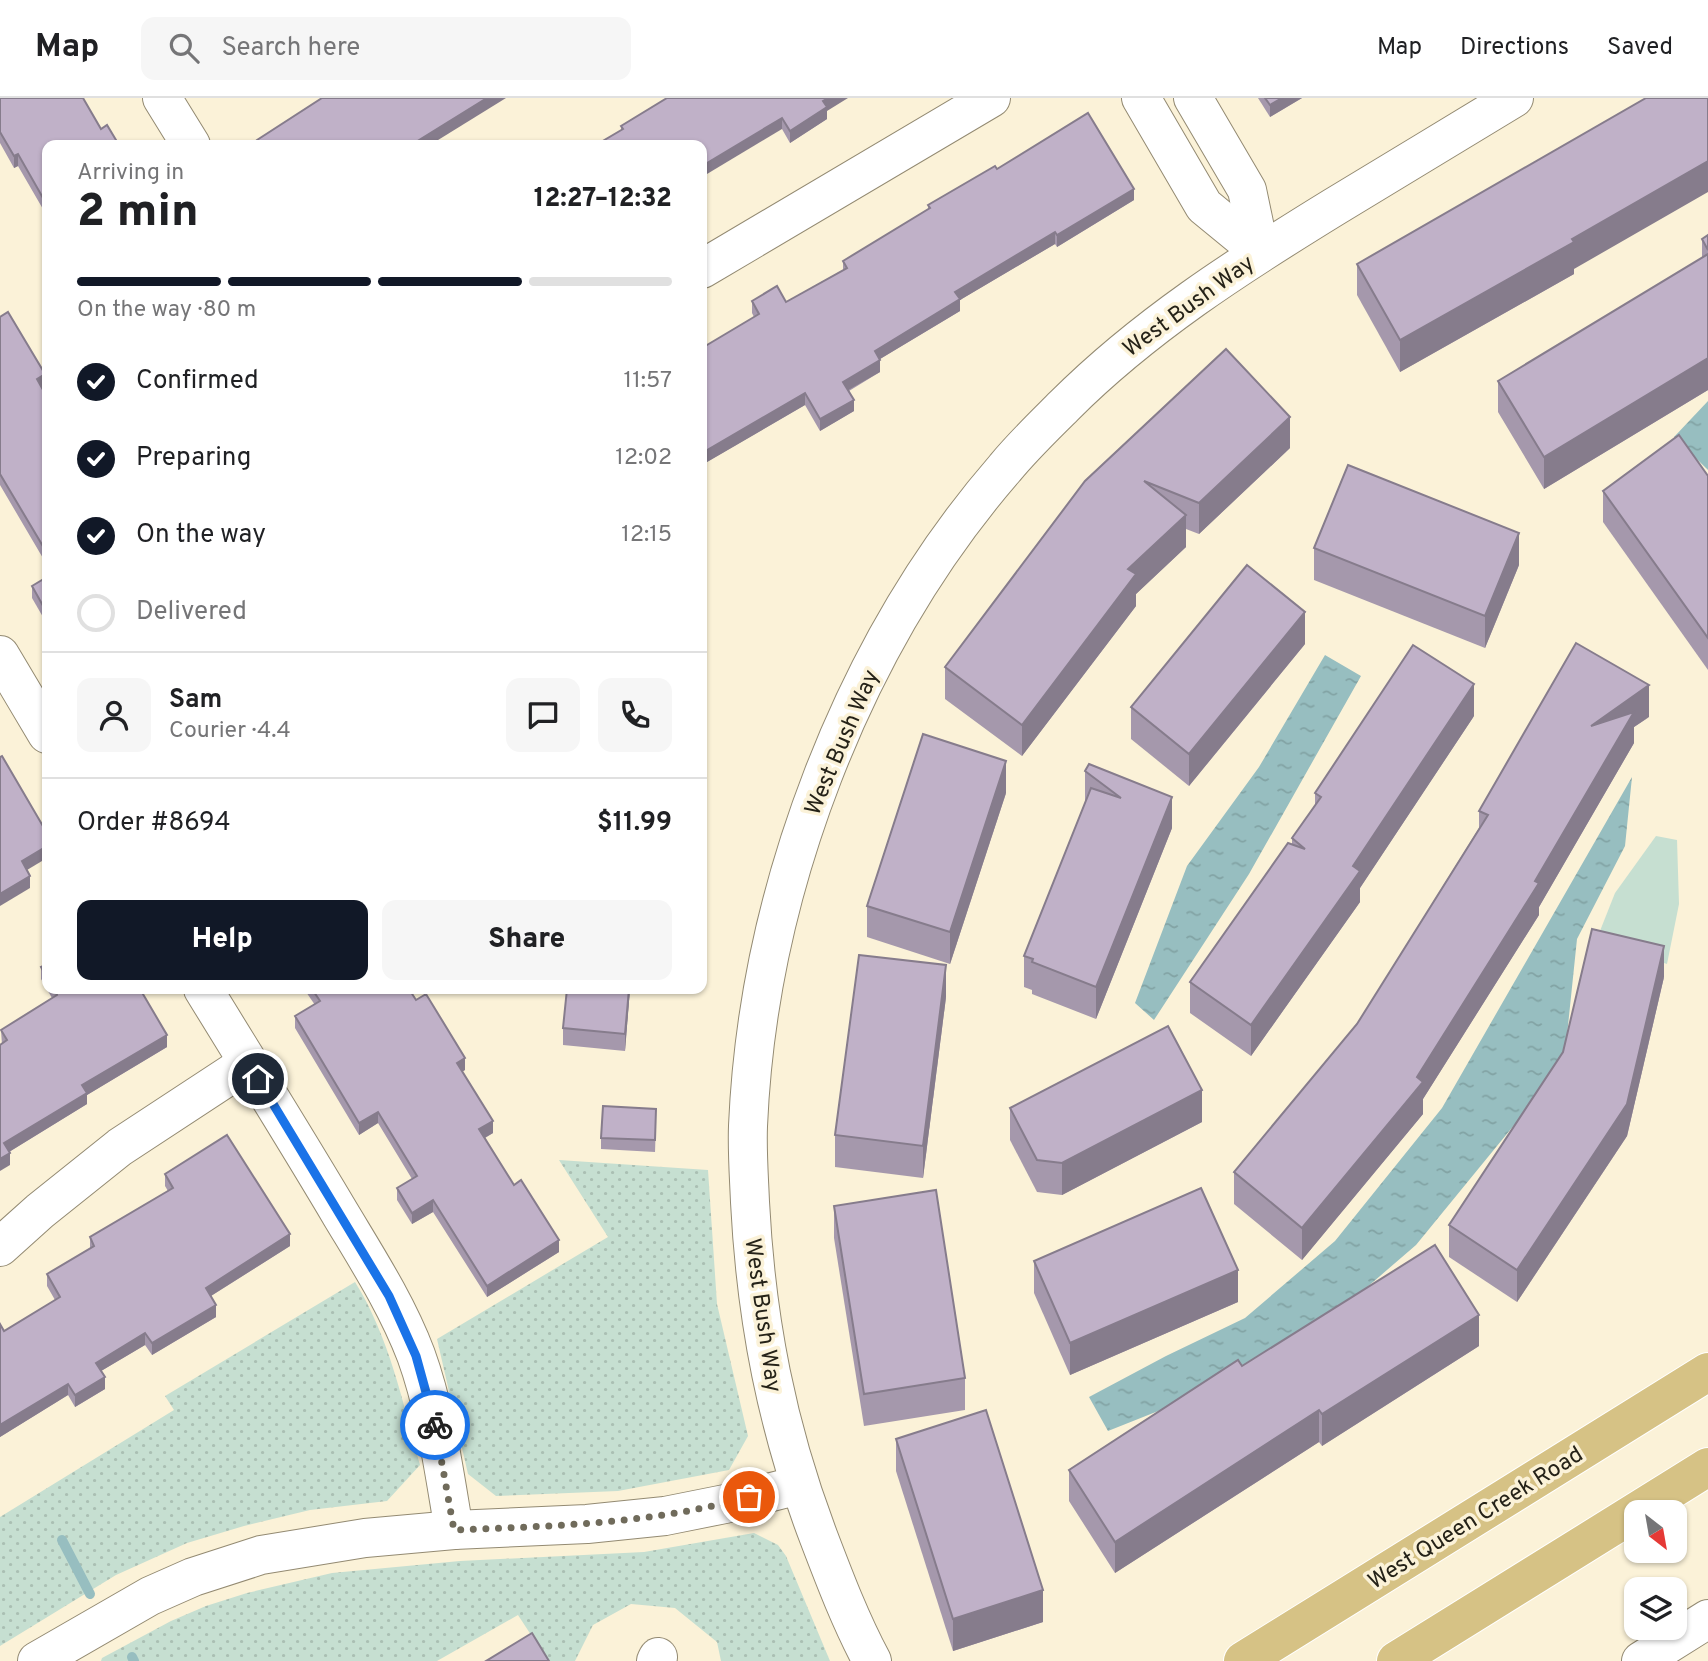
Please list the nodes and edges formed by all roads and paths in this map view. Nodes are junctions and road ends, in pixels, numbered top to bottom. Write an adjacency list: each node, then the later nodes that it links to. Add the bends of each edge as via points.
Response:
1 (991, 98): 6 (street)
2 (1141, 98): 5 (street, via 1204,205)
3 (1193, 98): 5 (street, via 1247,190)
4 (1514, 98): 5 (street, West Bush Way)
5 (1260, 252): 15 (street, West Bush Way, via 1156,325 1067,403 1004,468 950,539 886,641 840,735 814,802 779,916 763,989 748,1131 753,1266 777,1405)
6 (707, 266)
7 (0, 656): 8 (street)
8 (10, 696): 9 (street)
9 (42, 729)
10 (206, 994): 11 (street)
11 (248, 1063): 12 (street, via 120,1147); 16 (street, via 405,1329 433,1413)
12 (0, 1247)
13 (1708, 1372): 20 (main road, West Queen Creek Road)
14 (1708, 1467): 21 (main road)
15 (799, 1485): 16 (street, via 665,1516); 19 (street, West Bush Way)
16 (454, 1530): 18 (street, via 316,1544 228,1564 150,1596)
17 (1708, 1619): 22 (street)
18 (42, 1659)
19 (872, 1661)
20 (1243, 1661)
21 (1396, 1661)
22 (1641, 1661)

